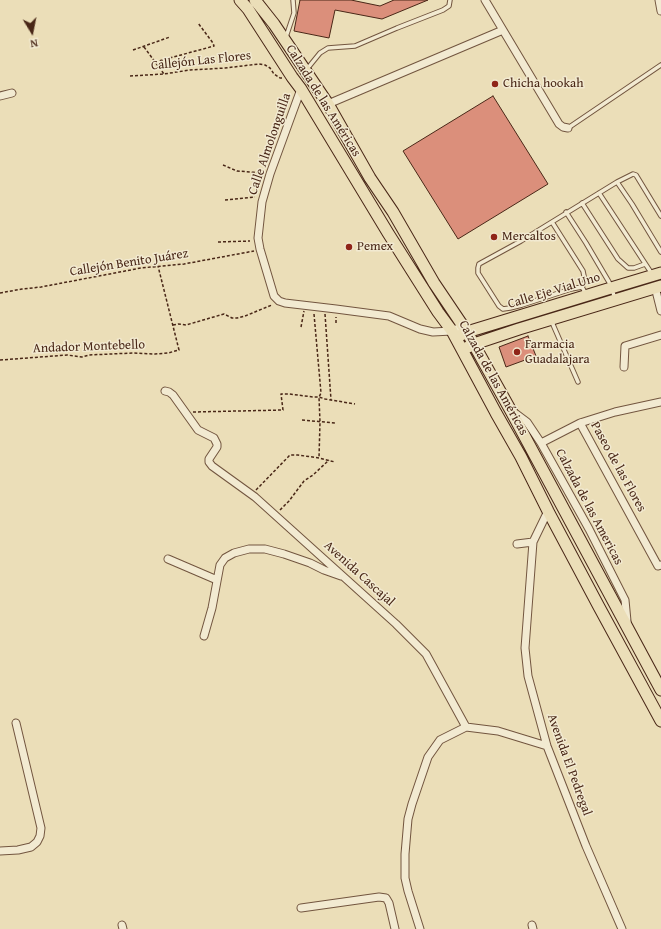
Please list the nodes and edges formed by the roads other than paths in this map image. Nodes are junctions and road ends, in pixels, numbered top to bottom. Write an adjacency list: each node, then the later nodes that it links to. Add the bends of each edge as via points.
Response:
1 (240, 0): 12 (main road, Calzada de las Américas)
2 (255, 0): 9 (main road, Calzada de las Américas)
3 (293, 0): 9 (lane, via 294,13)
4 (450, 0): 11 (lane, via 449,6 443,10 355,46 328,48 320,53)
5 (485, 0): 8 (street)
6 (659, 0): 7 (street)
7 (661, 11)
8 (503, 30): 15 (street); 16 (street, via 559,124)
9 (285, 42): 11 (main road, Calzada de las Américas)
10 (661, 65): 16 (lane)
11 (305, 71): 15 (main road, Calzada de las Américas)
12 (301, 89): 33 (main road, Calzada de las Américas, via 388,233); 33 (street, Calle Almolonguilla, via 263,197 258,241 274,296 285,303 389,316 420,329)
13 (12, 93): 14 (street)
14 (0, 96)
15 (328, 104): 32 (main road, Calzada de las Américas, via 370,178)
16 (568, 128)
17 (617, 182): 18 (lane); 21 (lane, via 636,175); 23 (lane)
18 (599, 193): 19 (lane); 24 (lane)
19 (582, 203): 20 (lane); 24 (lane, via 618,259 628,268)
20 (566, 212): 22 (lane); 27 (lane)
21 (661, 216)
22 (552, 222): 28 (lane, via 583,271); 28 (lane, via 479,264 478,273 498,306 503,308 522,305 571,289)
23 (661, 252)
24 (645, 264): 25 (lane)
25 (657, 274): 27 (main road, Calle Eje Vial Uno)
26 (658, 286): 29 (main road, Calle Eje Vial Uno); 30 (street)
27 (611, 288): 28 (main road, Calle Eje Vial Uno); 29 (lane)
28 (584, 291): 32 (main road, Calle Eje Vial Uno)
29 (616, 299): 31 (main road, Calle Eje Vial Uno)
30 (661, 311)
31 (550, 319): 35 (main road, Calle Eje Vial Uno); 38 (lane)
32 (465, 329): 33 (main road, Calle Eje Vial Uno); 35 (main road, Calzada de las Américas)
33 (454, 334): 36 (main road, Calzada de las Américas)
34 (661, 335): 37 (street, via 625,346)
35 (474, 344): 36 (main road, Calle Eje Vial Uno); 41 (main road, Calzada de las Américas)
36 (462, 350): 44 (main road, Calzada de las Américas, via 521,456)
37 (624, 367)
38 (578, 382)
39 (165, 391): 49 (street, Avenida Cascajal, via 173,395 198,430 214,438 217,447 209,458 212,466 275,514)
40 (661, 402): 42 (street)
41 (511, 410): 43 (street, Calzada de las Americas, via 527,422); 51 (main road, Calzada de las Américas)
42 (580, 423): 43 (street); 48 (street, Paseo de las Flores)
43 (541, 443): 51 (street, Calzada de las Americas, via 589,529 624,600)
44 (548, 511): 45 (street, Avenida El Pedregal); 54 (main road, Calzada de las Américas)
45 (533, 542): 46 (street); 57 (street, Avenida El Pedregal, via 525,648 528,676)
46 (517, 544)
47 (168, 559): 50 (street)
48 (660, 565)
49 (343, 576): 50 (street, via 284,554 265,549 249,549 225,558 220,565); 56 (street, Avenida Cascajal, via 426,654)
50 (217, 580): 52 (street)
51 (627, 626): 53 (main road, Calzada de las Américas)
52 (204, 636)
53 (661, 690)
54 (661, 721)
55 (16, 723): 58 (street, via 41,828 37,842 30,847)
56 (466, 727): 57 (street, via 498,731); 61 (street, via 440,740 428,757 408,819 404,854 405,878)
57 (547, 746): 62 (street, Avenida El Pedregal)
58 (0, 851)
59 (301, 908): 60 (street, via 386,898)
60 (395, 929)
61 (420, 929)
62 (622, 929)

